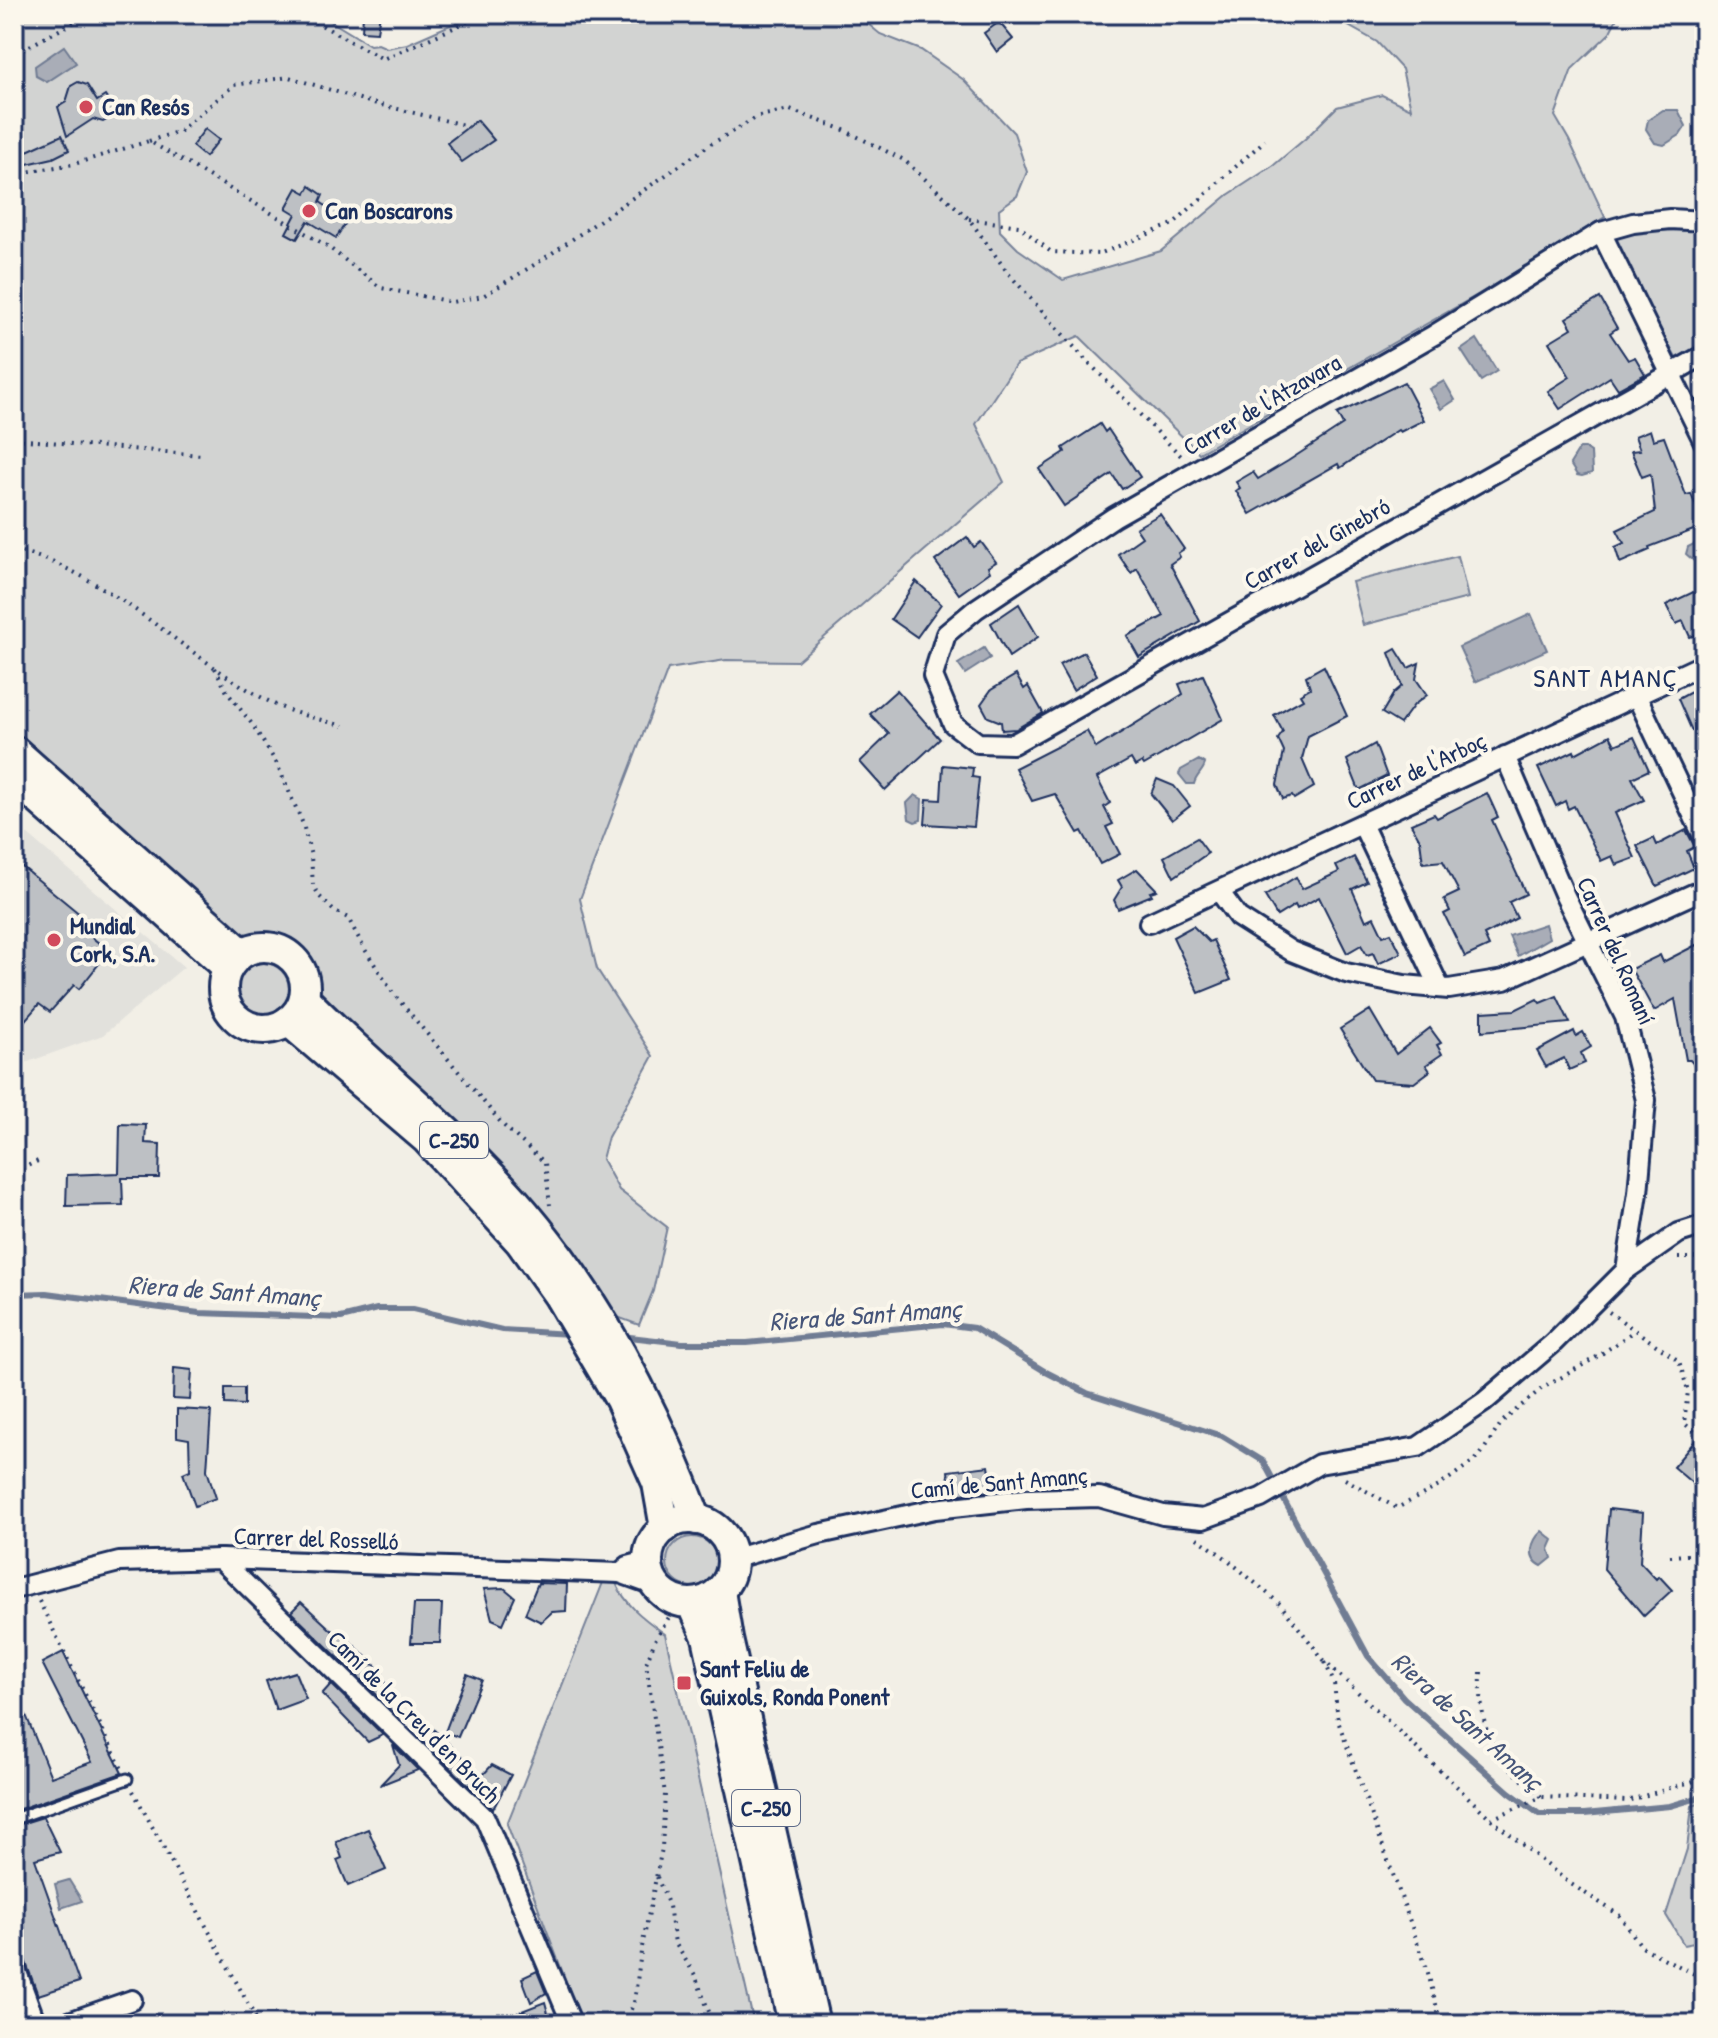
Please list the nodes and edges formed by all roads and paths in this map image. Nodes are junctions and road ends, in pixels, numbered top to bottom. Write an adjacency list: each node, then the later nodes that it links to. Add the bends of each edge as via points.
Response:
1 (89, 14): 4 (path, via 22,50)
2 (301, 14): 3 (path, via 383,59)
3 (485, 14)
4 (14, 63)
5 (464, 125): 7 (path, via 289,77 234,85 180,131)
6 (1265, 140): 9 (path, via 1173,224 1099,254 1051,252 1019,226)
7 (149, 141): 8 (path, via 74,164); 9 (path, via 327,246 381,288 452,302 483,296 711,144 759,116 790,110 904,160)
8 (14, 174)
9 (969, 219): 17 (path, via 1074,348)
10 (1704, 221): 11 (street, Carrer de l'Atzavara, via 1670,219)
11 (1601, 232): 13 (street); 17 (street, Carrer de l'Atzavara, via 1434,335)
12 (1704, 355): 13 (street, Carrer del Ginebró)
13 (1670, 373): 15 (street); 22 (street, Carrer del Ginebró, via 1013,744 978,743)
14 (14, 439): 16 (path)
15 (1704, 442)
16 (201, 455)
17 (1195, 470): 22 (street, Carrer de l'Atzavara, via 1114,517 946,634 933,676)
18 (14, 550): 20 (path, via 126,602)
19 (1704, 664): 21 (street, Carrer de l'Arboç)
20 (215, 668): 23 (path, via 274,704); 39 (path, via 277,764 303,824 313,885 320,897 348,918 393,993 503,1125 545,1163 553,1223)
21 (1636, 695): 25 (street, Carrer de l'Arboç); 28 (street)
22 (953, 724)
23 (343, 726)
24 (14, 750): 33 (main road)
25 (1505, 756): 27 (street, Carrer de l'Arboç); 32 (street, Carrer del Romaní)
26 (14, 778): 33 (main road)
27 (1362, 824): 30 (street, Carrer de l'Arboç); 34 (street)
28 (1704, 838)
29 (1704, 889): 32 (street)
30 (1219, 891): 31 (street, Carrer de l'Arboç); 34 (street, via 1238,917 1291,951 1346,973)
31 (1149, 923)
32 (1589, 943): 34 (street, via 1504,980); 40 (street, Carrer del Romaní, via 1625,1017 1646,1100)
33 (235, 960): 35 (main road, via 255,948 288,955 304,978); 35 (main road, via 223,981 223,995 236,1019 262,1030 276,1028)
34 (1440, 988)
35 (296, 1010): 39 (main road, C-250, via 486,1169); 41 (main road, C-250)
36 (38, 1161): 37 (path)
37 (14, 1172)
38 (1704, 1225): 40 (street, Camí de Sant Amanç, via 1679,1233)
39 (540, 1233): 41 (main road, C-250, via 566,1265)
40 (1626, 1270): 42 (street, Camí de Sant Amanç)
41 (572, 1296): 44 (main road, C-250)
42 (1595, 1301): 43 (path); 46 (street, Camí de Sant Amanç, via 1484,1402 1418,1447)
43 (1634, 1331): 45 (path, via 1679,1361 1688,1391 1684,1423); 46 (path, via 1541,1389 1502,1422 1479,1457 1397,1508)
44 (632, 1396): 48 (main road, C-250); 49 (main road, C-250)
45 (1704, 1440)
46 (1319, 1464): 47 (street, Camí de Sant Amanç, via 1261,1498 1203,1519)
47 (1163, 1515): 53 (street, Camí de Sant Amanç, via 1099,1497 1026,1499 935,1509); 58 (path, via 1280,1604)
48 (697, 1520): 49 (main road); 53 (main road, C-250, via 721,1533)
49 (665, 1528): 56 (main road, via 653,1543)
50 (1704, 1554): 51 (path)
51 (1670, 1556)
52 (220, 1559): 54 (street, Carrer del Rosselló); 55 (street, Carrer del Rosselló, via 119,1562); 72 (street, Camí de la Creu d'en Bruch, via 485,1818)
53 (732, 1559): 57 (main road)
54 (620, 1573): 56 (street, Carrer del Rosselló); 56 (street, Carrer del Rosselló, via 628,1566)
55 (22, 1587): 61 (path)
56 (669, 1588): 57 (main road, via 707,1599); 65 (path, via 646,1663 665,1794); 75 (main road, C-250, via 707,1637)
57 (720, 1591): 76 (main road, C-250)
58 (1324, 1660): 64 (path); 77 (path, via 1334,1683 1338,1721 1427,1969)
59 (1481, 1672): 62 (path, via 1480,1708 1489,1739 1506,1767)
60 (1704, 1778): 62 (path, via 1627,1801)
61 (127, 1779): 63 (lane); 71 (path)
62 (1542, 1797): 64 (path)
63 (14, 1819)
64 (1491, 1819): 67 (path, via 1568,1882 1619,1915 1642,1947)
65 (656, 1874): 73 (path, via 634,2003); 74 (path, via 669,1906 675,1943 695,1975)
66 (14, 1964): 69 (street)
67 (1704, 1979)
68 (132, 2000): 70 (street)
69 (36, 2024)
70 (63, 2024)
71 (259, 2024)
72 (572, 2024)
73 (624, 2024)
74 (710, 2024)
75 (793, 2024)
76 (815, 2024)
77 (1441, 2024)

